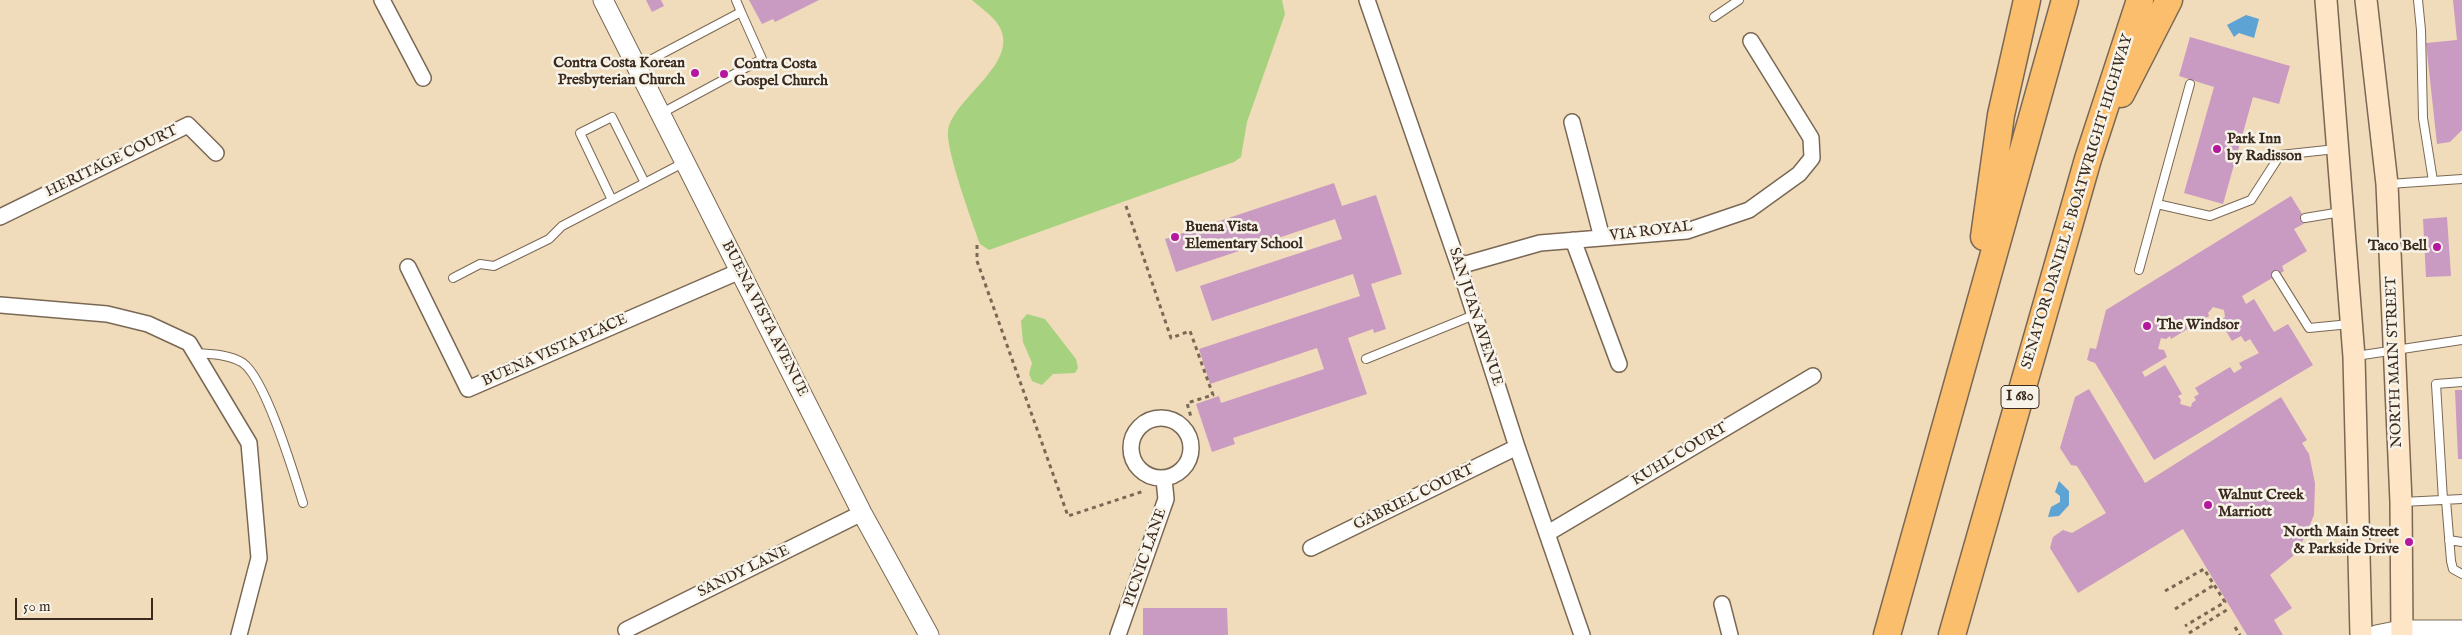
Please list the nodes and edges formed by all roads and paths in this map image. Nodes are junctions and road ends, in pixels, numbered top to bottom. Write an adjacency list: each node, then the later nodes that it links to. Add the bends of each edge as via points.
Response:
1 (382, 0): 17 (street)
2 (603, 0): 16 (street, BUENA VISTA AVENUE)
3 (736, 0): 13 (lane)
4 (1367, 0): 38 (street, SAN JUAN AVENUE)
5 (1739, 0): 14 (lane)
6 (2027, 0): 48 (highway, via 2001,115)
7 (2065, 0): 48 (highway)
8 (2140, 0): 23 (highway, SENATOR DANIEL E BOATWRIGHT HIGHWAY / I 680)
9 (2169, 0): 23 (highway)
10 (2326, 0): 21 (main road)
11 (2366, 0): 28 (main road, NORTH MAIN STREET)
12 (2418, 0): 26 (lane, via 2423,118)
13 (741, 12): 16 (lane); 19 (lane, via 762,59)
14 (1714, 17)
15 (1751, 41): 35 (street, VIA ROYAL, via 1811,138 1812,158 1799,174 1749,210 1687,231)
16 (637, 67): 19 (street, BUENA VISTA AVENUE)
17 (423, 78)
18 (2190, 84): 30 (lane)
19 (660, 114): 24 (street, BUENA VISTA AVENUE)
20 (1572, 122): 35 (street)
21 (2338, 149): 30 (lane, via 2280,155 2251,200 2210,216); 32 (main road)
22 (216, 153): 33 (street, HERITAGE COURT, via 188,125)
23 (2088, 159): 87 (highway, SENATOR DANIEL E BOATWRIGHT HIGHWAY / I 680)
24 (685, 162): 27 (lane); 41 (street, BUENA VISTA AVENUE)
25 (2462, 179): 26 (lane)
26 (2433, 181): 28 (lane)
27 (644, 183): 29 (lane); 29 (lane, via 612,117 580,134)
28 (2387, 184): 49 (main road, NORTH MAIN STREET)
29 (612, 200): 43 (lane, via 562,226 549,239 494,266 480,264)
30 (2158, 204): 40 (lane)
31 (1126, 206): 56 (path, via 1172,338 1190,331 1213,395 1187,403)
32 (2343, 212): 34 (lane); 46 (main road)
33 (0, 217)
34 (2305, 218)
35 (1602, 238): 36 (street, VIA ROYAL)
36 (1573, 240): 38 (street, VIA ROYAL, via 1540,244); 53 (street)
37 (977, 245): 59 (path, via 977,261 1068,516)
38 (1459, 266): 45 (street, SAN JUAN AVENUE)
39 (408, 267): 41 (street, BUENA VISTA PLACE, via 468,389)
40 (2139, 270)
41 (740, 271): 64 (street, BUENA VISTA AVENUE)
42 (2276, 276): 46 (lane, via 2309,328)
43 (453, 278)
44 (0, 306): 50 (street, via 115,316 148,324 189,343)
45 (1474, 315): 52 (lane); 57 (street, SAN JUAN AVENUE)
46 (2352, 324): 51 (main road)
47 (2462, 340): 49 (lane)
48 (1970, 344): 86 (highway)
49 (2395, 350): 51 (lane); 62 (main road, NORTH MAIN STREET)
50 (194, 352): 63 (lane, via 220,354 243,364 259,386 287,452); 81 (street, via 249,443 259,558)
51 (2354, 357): 89 (main road)
52 (1366, 359)
53 (1619, 364)
54 (1813, 376): 65 (street, KUHL COURT)
55 (2462, 382): 61 (lane, via 2436,384)
56 (1191, 416)
57 (1517, 447): 65 (street, SAN JUAN AVENUE); 68 (street, GABRIEL COURT)
58 (1164, 479): 58 (street, via 1183,470 1189,462 1192,442 1180,424 1161,418 1151,420 1136,431 1130,450 1145,475); 83 (street, PICNIC LANE, via 1166,499)
59 (1144, 491)
60 (2462, 499): 61 (lane)
61 (2444, 500): 62 (lane); 66 (lane)
62 (2400, 502): 79 (main road, NORTH MAIN STREET)
63 (303, 503)
64 (862, 513): 77 (street, SANDY LANE); 82 (street, BUENA VISTA AVENUE)
65 (1548, 534): 84 (street, SAN JUAN AVENUE)
66 (2449, 540): 67 (lane); 69 (lane, via 2453,568)
67 (2462, 542)
68 (1311, 548)
69 (2462, 574)
70 (2214, 585): 71 (path, via 2204,568); 74 (path); 75 (path, via 2225,602)
71 (2165, 591)
72 (1722, 604): 85 (street)
73 (2230, 608): 80 (path)
74 (2175, 609)
75 (2185, 626)
76 (2236, 627): 88 (path)
77 (626, 630)
78 (2462, 630): 79 (street)
79 (2401, 632): 90 (street)
80 (2189, 633)
81 (239, 635)
82 (929, 635)
83 (1118, 635)
84 (1582, 635)
85 (1730, 635)
86 (1888, 635)
87 (1952, 635)
88 (2240, 635)
89 (2361, 635)
90 (2376, 635)

